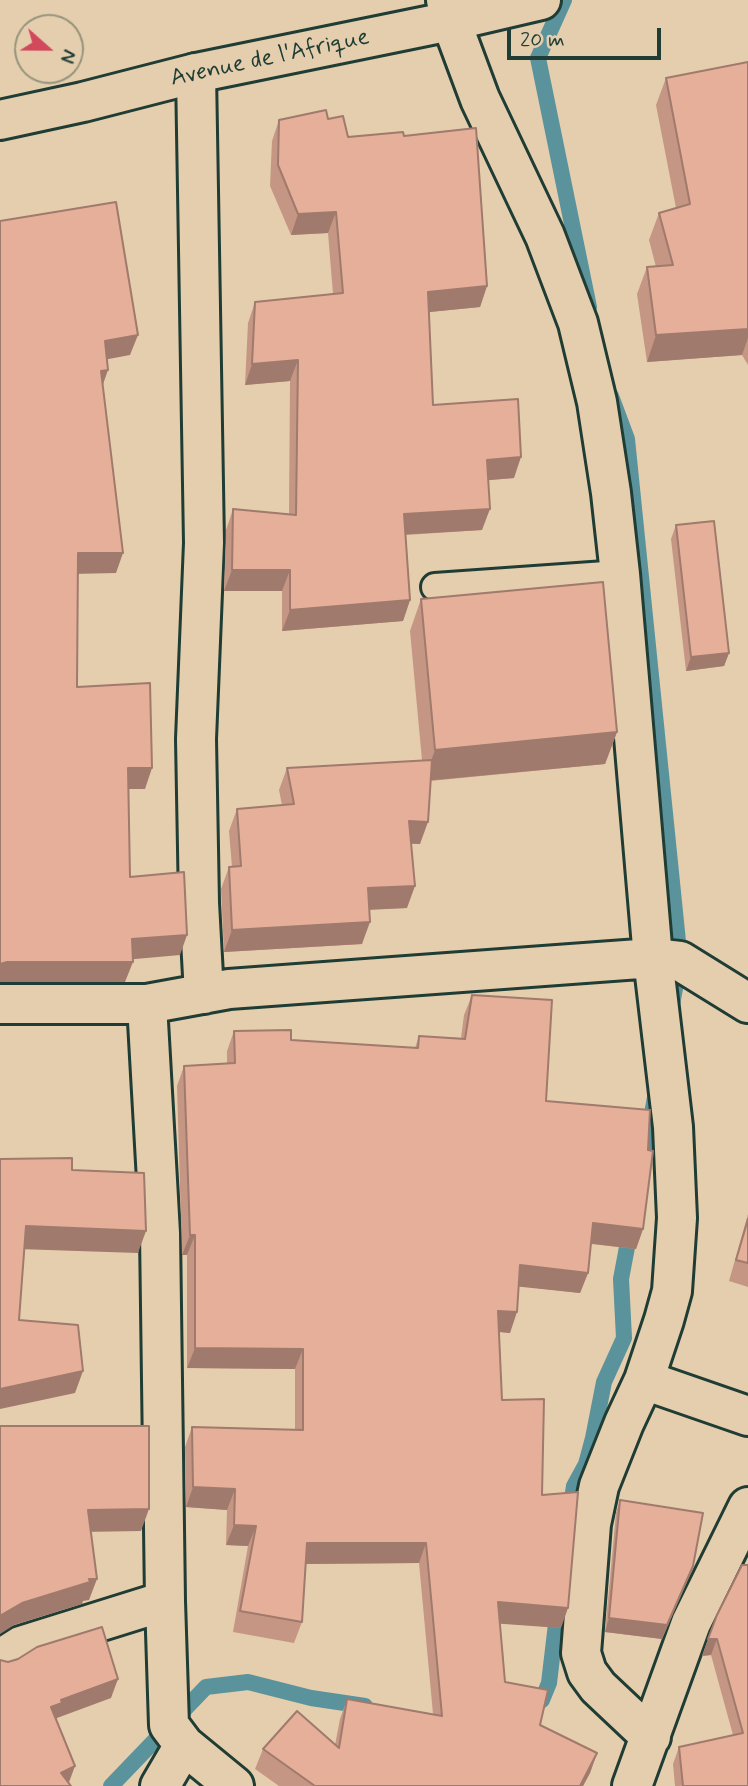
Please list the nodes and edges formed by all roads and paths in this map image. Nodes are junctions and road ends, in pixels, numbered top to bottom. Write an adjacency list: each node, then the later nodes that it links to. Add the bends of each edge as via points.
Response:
1 (534, 1): 2 (street, Avenue de l'Afrique)
2 (448, 10): 3 (street, Avenue de l'Afrique); 5 (street, via 480,99 545,236 578,323 597,402)
3 (196, 73): 4 (street, Avenue de l'Afrique); 8 (street, via 204,543 196,739)
4 (0, 120)
5 (620, 573): 6 (lane); 7 (street)
6 (435, 587)
7 (653, 958): 8 (street); 9 (street, via 680,961); 12 (street, via 673,1126 677,1218 671,1290)
8 (204, 994): 11 (street)
9 (748, 1003)
10 (0, 1004): 11 (street)
11 (147, 1004): 15 (street, via 160,1233)
12 (644, 1380): 13 (street); 17 (street, via 599,1486 591,1524 582,1653 587,1672 598,1687)
13 (748, 1416)
14 (748, 1507): 17 (street, via 691,1623)
15 (165, 1601): 16 (street, via 21,1646); 18 (street, via 169,1725)
16 (0, 1659)
17 (651, 1737): 21 (street)
18 (184, 1745): 19 (street); 20 (street)
19 (160, 1786)
20 (234, 1786)
21 (632, 1786)

